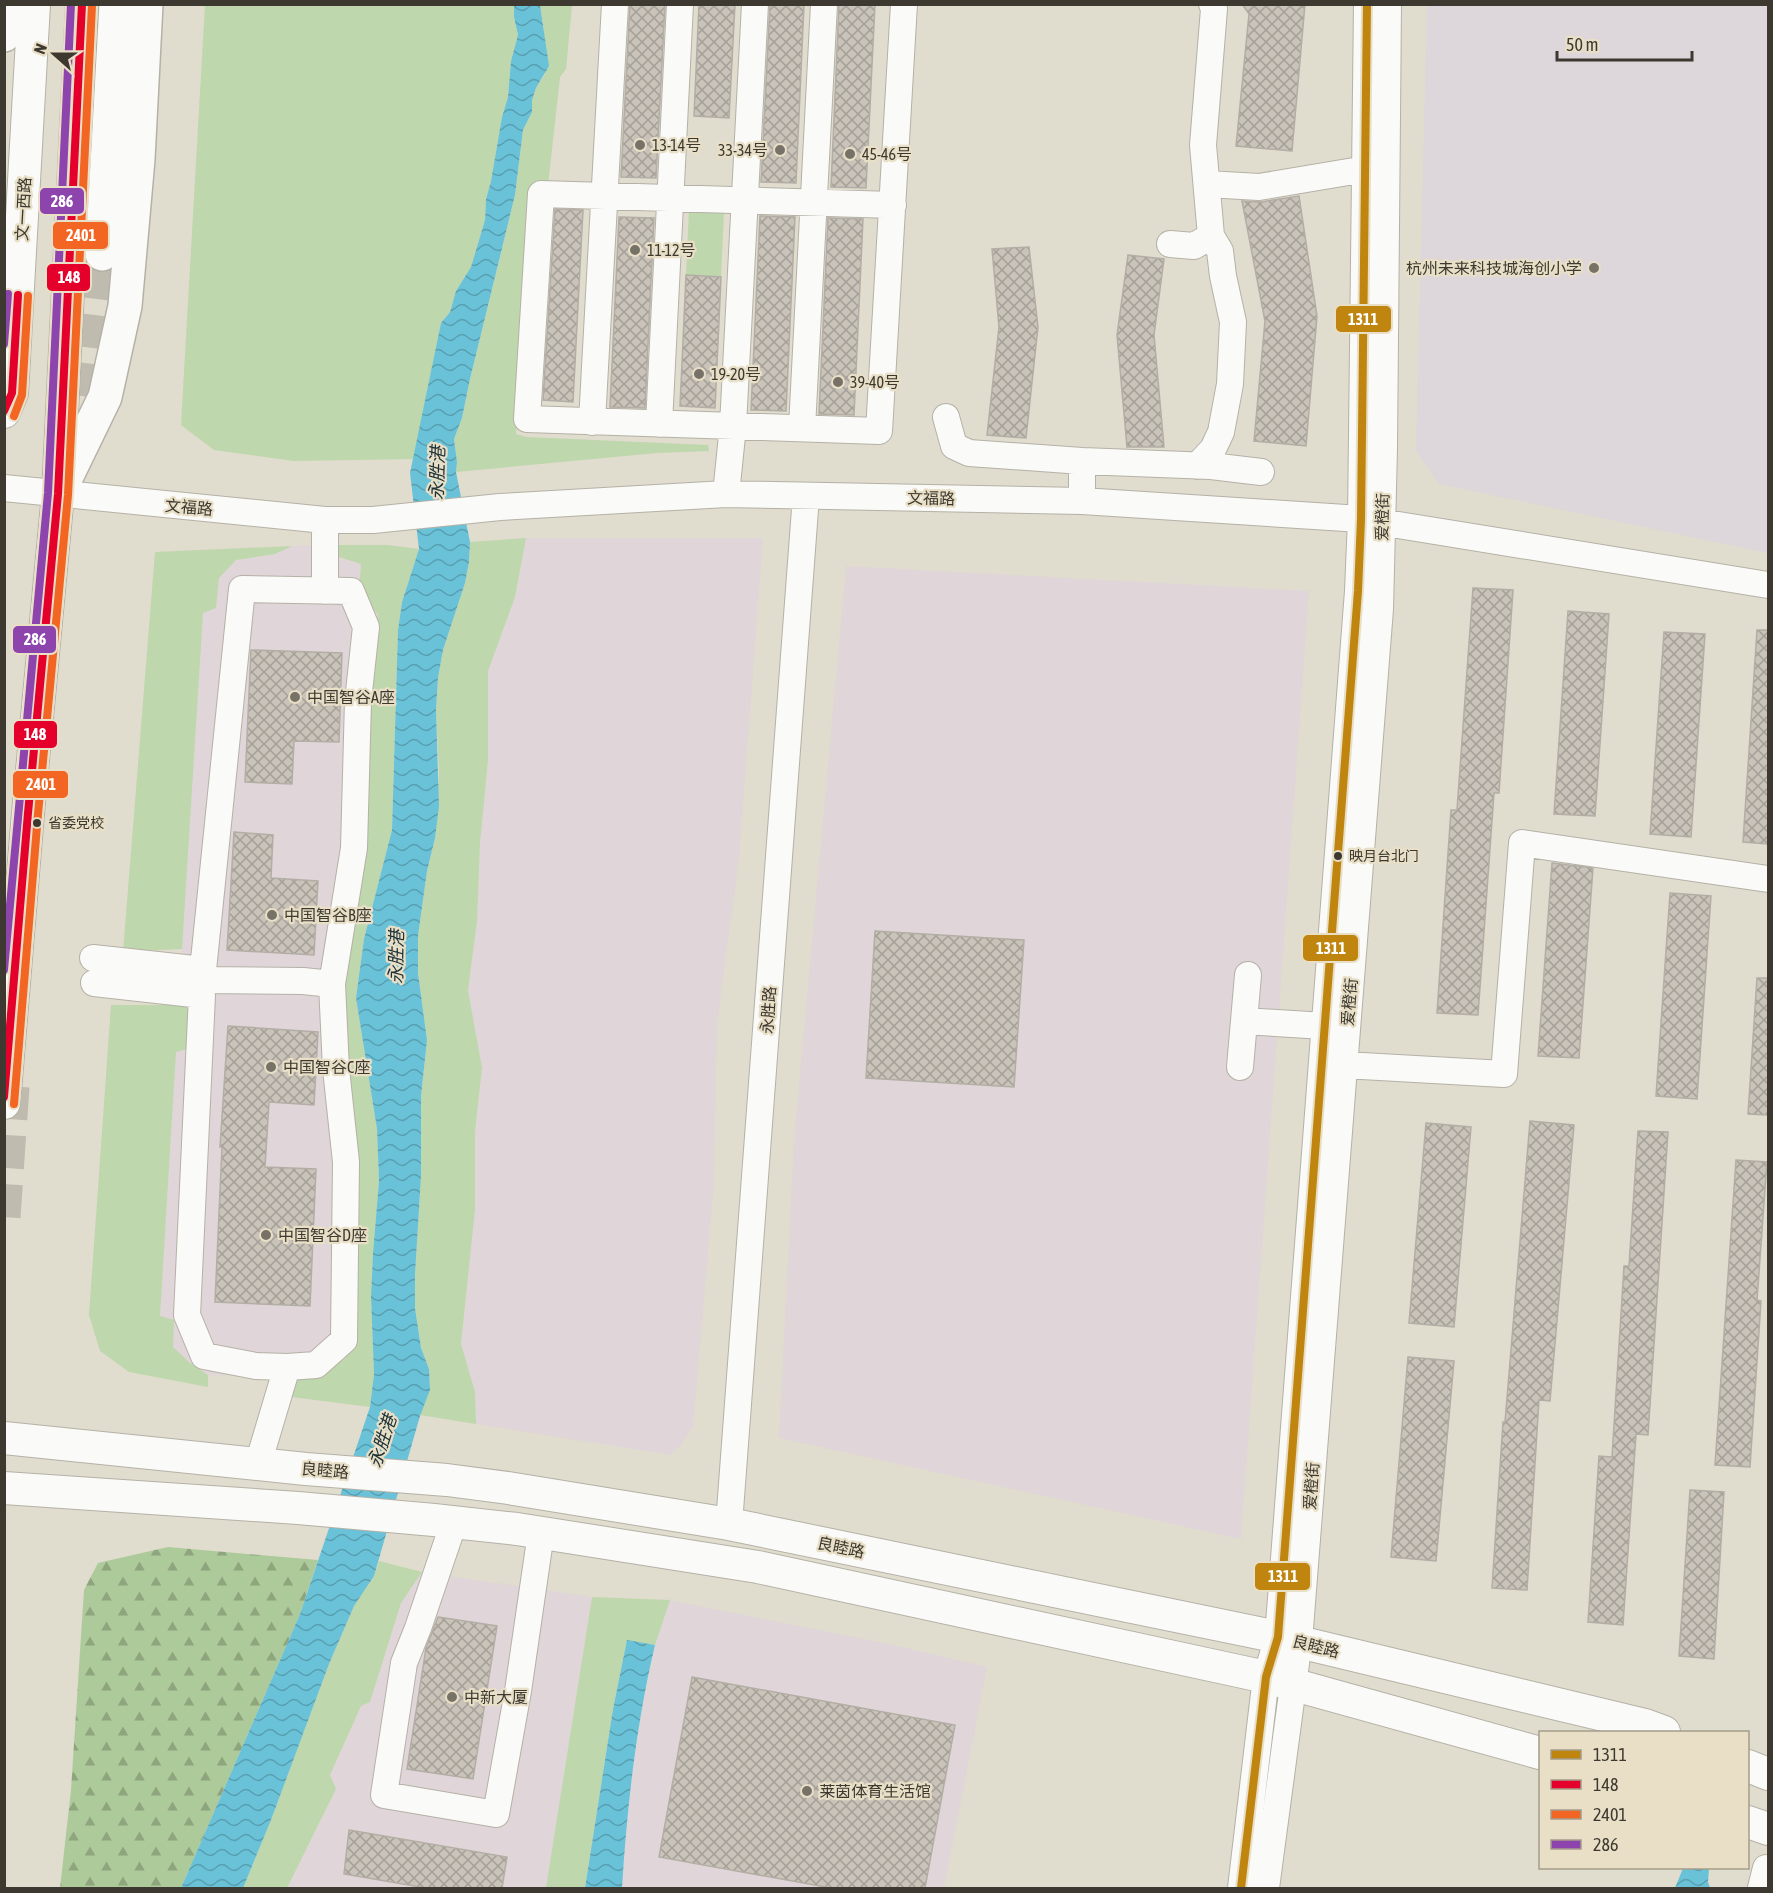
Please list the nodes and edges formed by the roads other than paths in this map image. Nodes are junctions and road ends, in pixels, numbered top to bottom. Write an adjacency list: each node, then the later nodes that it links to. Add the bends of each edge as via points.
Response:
1 (6, 4): 14 (highway)
2 (33, 4): 25 (main road, 文一西路, via 12,393)
3 (82, 4): 35 (main road)
4 (116, 4): 24 (highway)
5 (146, 4): 35 (highway, via 125,306 105,397)
6 (615, 4): 17 (street)
7 (680, 4): 18 (street)
8 (755, 4): 19 (street)
9 (824, 4): 20 (street)
10 (904, 4): 21 (street)
11 (1212, 4): 16 (street, via 1203,145)
12 (1367, 4): 15 (street, 爱橙街)
13 (1388, 4): 40 (street, 爱橙街)
14 (4, 35)
15 (1366, 169): 16 (street, via 1259,187); 40 (street, 爱橙街)
16 (1207, 184): 22 (street)
17 (604, 196): 18 (street); 27 (street); 27 (street, via 541,194 527,419)
18 (670, 198): 19 (street); 28 (street)
19 (745, 200): 20 (street); 29 (street)
20 (813, 202): 21 (street); 30 (street)
21 (893, 205): 30 (street, via 879,431)
22 (1211, 236): 23 (street, via 1194,246); 32 (street, via 1220,251 1233,322 1230,384 1221,432)
23 (1170, 244)
24 (102, 254)
25 (4, 412)
26 (946, 417): 31 (street, via 954,446 969,453)
27 (591, 422): 28 (street)
28 (658, 424): 29 (street)
29 (733, 426): 30 (street); 36 (street)
30 (802, 428)
31 (1082, 461): 32 (street); 38 (street)
32 (1197, 466): 33 (street)
33 (1261, 472)
34 (4, 488): 35 (street, 文福路)
35 (58, 494): 39 (street, 文福路); 53 (main road)
36 (726, 494): 37 (street, 文福路); 39 (street, 文福路, via 500,507 373,520)
37 (806, 496): 38 (street, 文福路); 59 (street, 永胜路)
38 (1082, 501): 40 (street, 文福路)
39 (325, 520): 42 (street)
40 (1371, 520): 41 (street, 文福路); 50 (street, 爱橙街, via 1358,591); 51 (street, 爱橙街, via 1380,609)
41 (1768, 585)
42 (325, 591): 46 (street, via 242,589); 48 (street, via 351,591 366,627 358,701 354,848)
43 (1768, 879): 51 (street, via 1522,843 1504,1074)
44 (93, 958): 46 (street)
45 (1248, 975): 49 (street)
46 (202, 982): 47 (street); 48 (street); 54 (street, via 186,1315 204,1356 256,1366)
47 (94, 983)
48 (332, 984): 54 (street, via 346,1162 344,1340 316,1365)
49 (1244, 1029): 50 (street); 52 (street)
50 (1324, 1035): 61 (street, 爱橙街)
51 (1344, 1065): 61 (street, 爱橙街)
52 (1240, 1067)
53 (4, 1103)
54 (287, 1367): 56 (street)
55 (4, 1438): 56 (main road, 良睦路)
56 (258, 1464): 59 (main road, 良睦路, via 447,1480)
57 (4, 1488): 58 (main road)
58 (444, 1521): 60 (main road); 60 (street, via 418,1628 404,1663 384,1795 496,1814)
59 (729, 1524): 61 (main road, 良睦路)
60 (541, 1533): 62 (main road, via 758,1567)
61 (1289, 1639): 62 (street, 爱橙街); 63 (main road, 良睦路)
62 (1279, 1681): 64 (main road); 69 (street, 爱橙街); 70 (street, 爱橙街)
63 (1661, 1731)
64 (1539, 1753)
65 (1749, 1766): 66 (main road)
66 (1768, 1774)
67 (1749, 1822): 68 (main road)
68 (1768, 1829)
69 (1241, 1888)
70 (1266, 1888)

